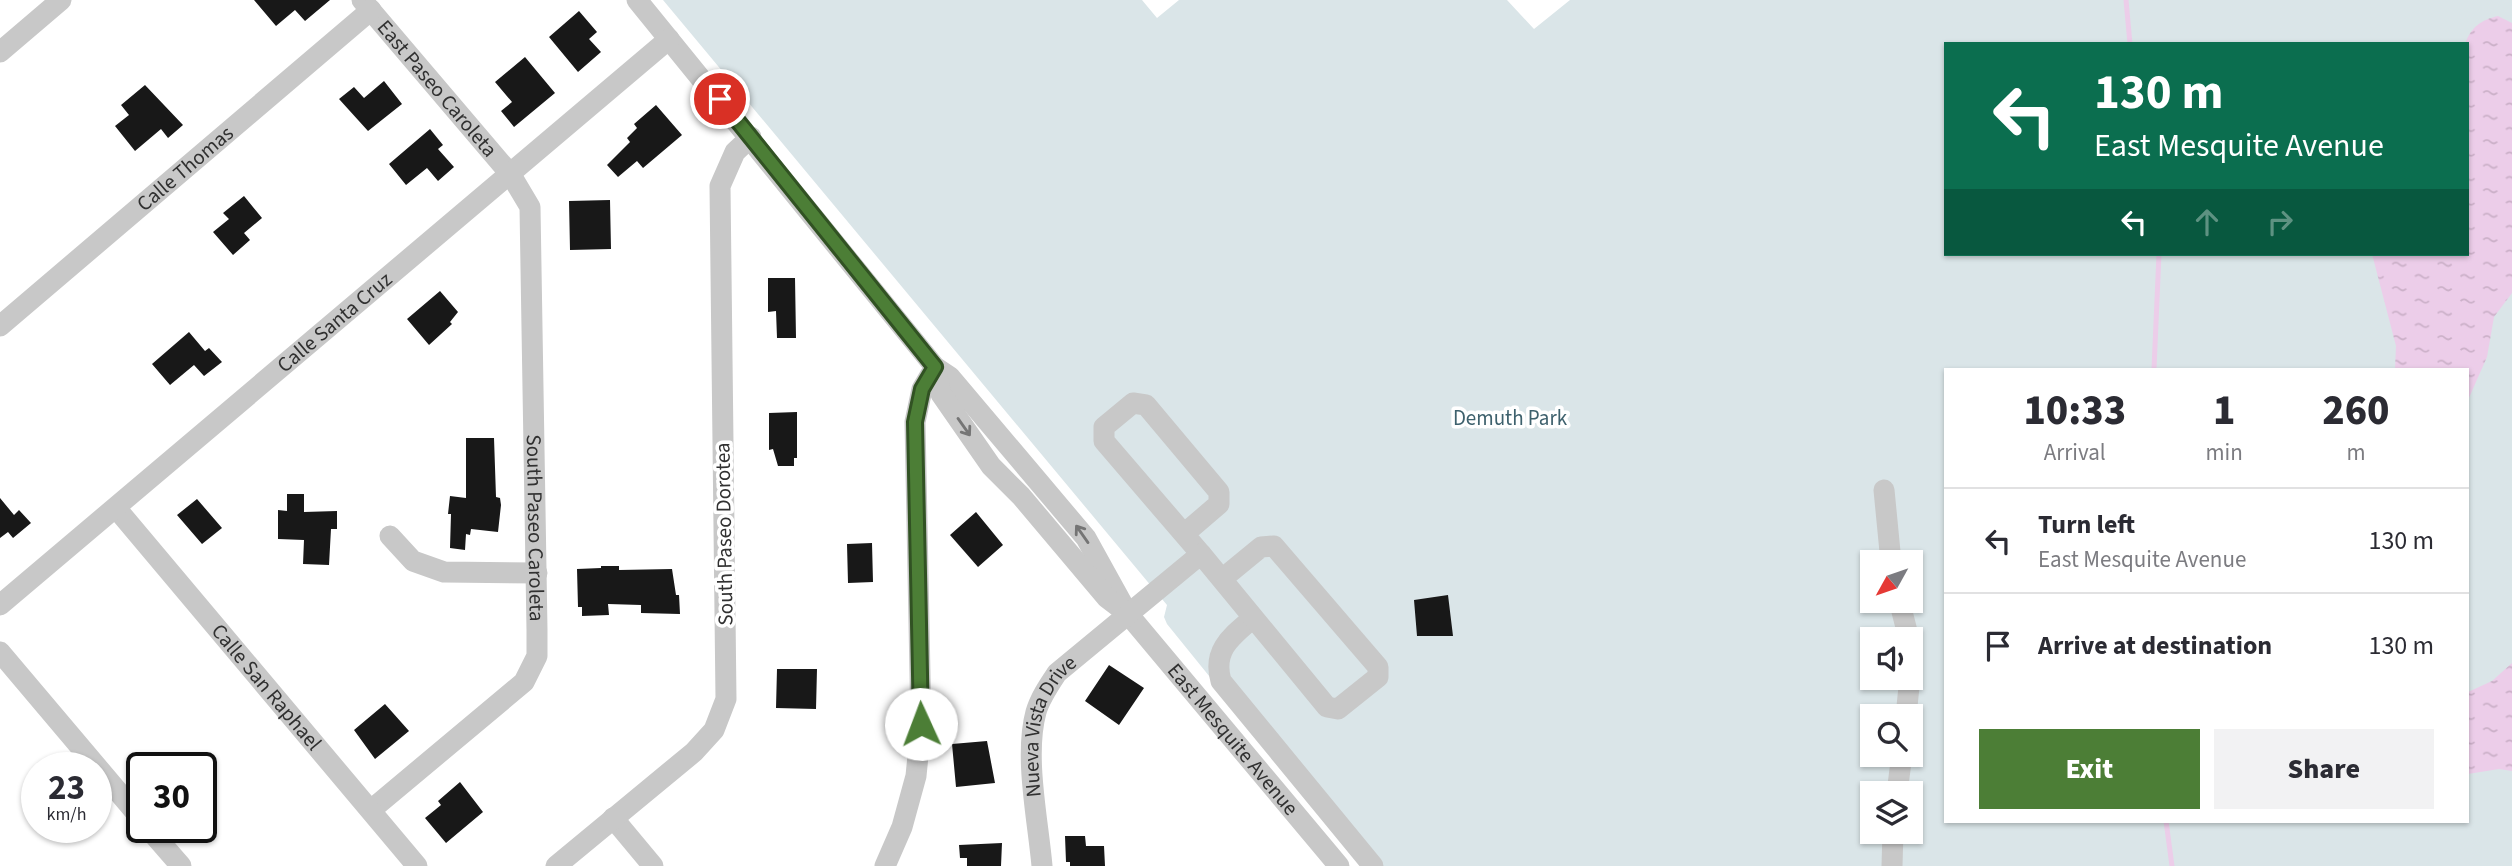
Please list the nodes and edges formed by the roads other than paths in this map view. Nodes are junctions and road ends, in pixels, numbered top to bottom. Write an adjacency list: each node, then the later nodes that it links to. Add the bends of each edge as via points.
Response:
1 (61, 0): 5 (street)
2 (636, 0): 4 (street, East Mesquite Avenue)
3 (366, 5): 7 (street, East Paseo Caroleta); 8 (street, Calle Thomas)
4 (669, 38): 6 (street, East Mesquite Avenue); 7 (street, Calle Santa Cruz)
5 (0, 52)
6 (751, 137): 9 (street, East Mesquite Avenue); 24 (street, South Paseo Dorotea, via 735,152 720,186 726,699 714,730 694,752)
7 (511, 175): 11 (street, Calle Santa Cruz); 16 (street, South Paseo Caroleta, via 530,207)
8 (0, 326)
9 (935, 367): 19 (street, East Mesquite Avenue, via 950,377 1086,538); 31 (street, via 922,389 915,422 921,724 916,776)
10 (1884, 490): 14 (street)
11 (116, 508): 18 (street, Calle Santa Cruz); 23 (street, Calle San Raphael)
12 (1184, 534): 12 (street, via 1104,441 1104,427 1133,403 1146,405 1219,492 1219,504); 15 (street)
13 (390, 536): 16 (street, via 413,561 444,572)
14 (1890, 550)
15 (1201, 554): 17 (street); 19 (street, Nueva Vista Drive)
16 (537, 573): 23 (street, South Paseo Caroleta, via 537,656 524,682)
17 (1222, 579): 20 (street); 20 (street, via 1261,547 1274,545 1378,667 1378,677 1338,709 1327,707)
18 (0, 605)
19 (1128, 614): 32 (street, Nueva Vista Drive, via 1056,673 1036,710 1031,739); 33 (street, East Mesquite Avenue)
20 (1253, 618): 34 (street, via 1224,643 1218,662 1221,681)
21 (0, 652): 22 (street)
22 (126, 801)
23 (371, 810): 28 (street, Calle San Raphael)
24 (613, 818): 29 (street, South Paseo Dorotea); 30 (street)
25 (161, 843): 27 (street)
26 (1893, 844): 35 (street)
27 (181, 866)
28 (417, 866)
29 (556, 866)
30 (653, 866)
31 (885, 866)
32 (1042, 866)
33 (1339, 866)
34 (1373, 866)
35 (1892, 866)

